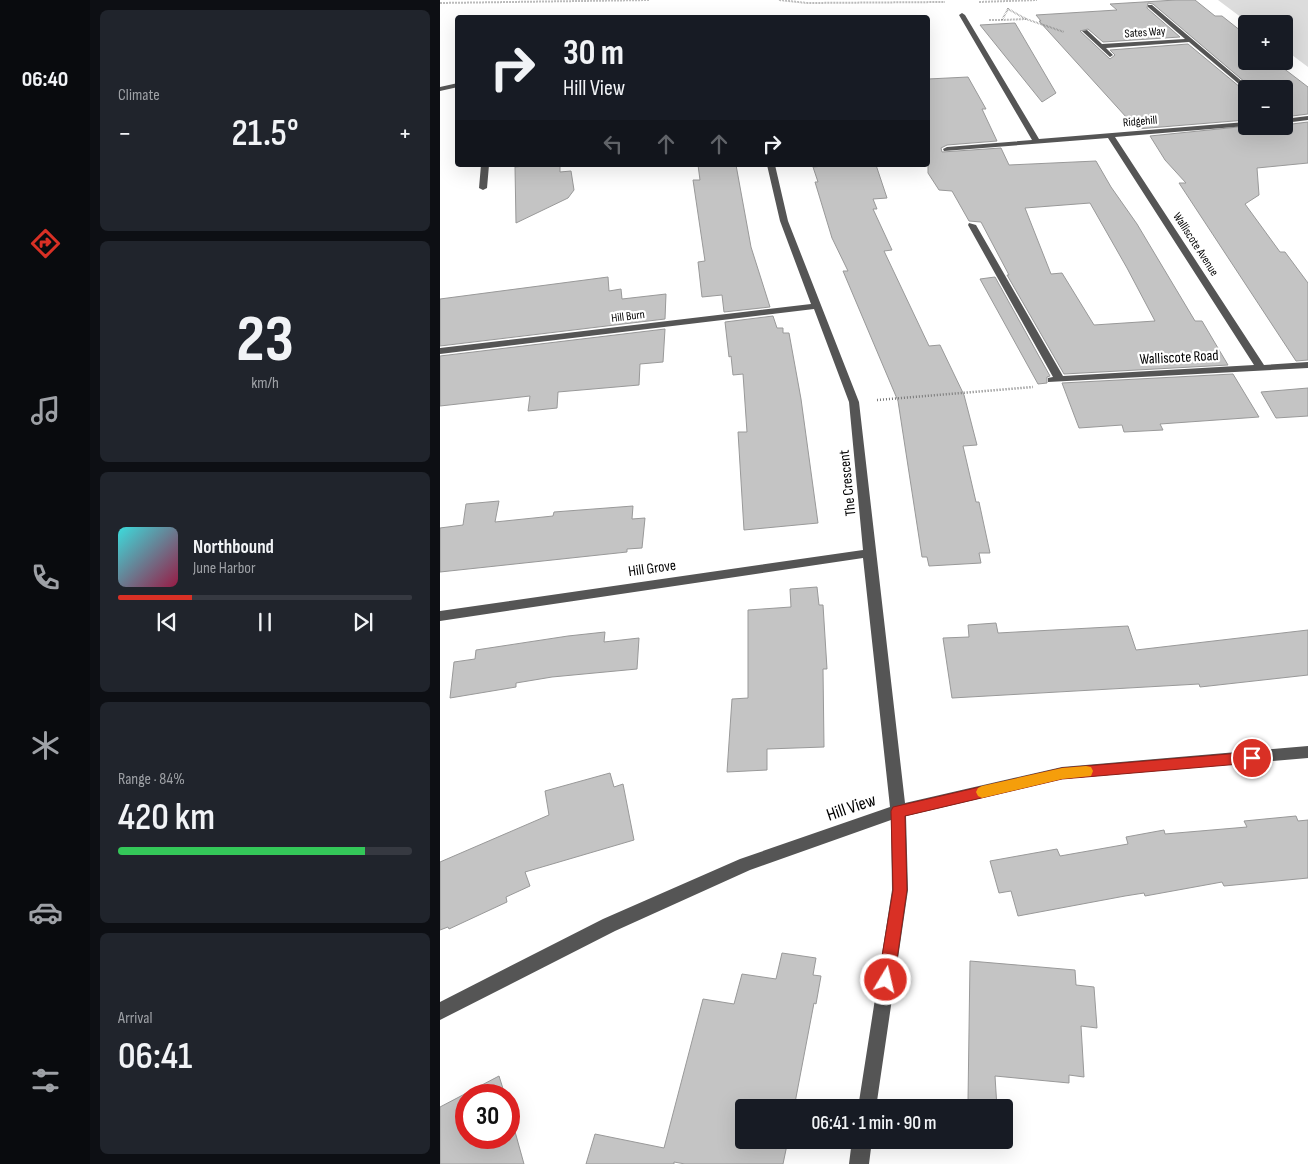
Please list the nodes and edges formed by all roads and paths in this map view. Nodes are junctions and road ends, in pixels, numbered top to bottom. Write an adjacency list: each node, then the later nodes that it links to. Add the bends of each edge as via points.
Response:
1 (650, 0): 7 (path)
2 (779, 0): 4 (path, via 807,3)
3 (1037, 1): 6 (path)
4 (953, 2)
5 (972, 2): 6 (path)
6 (1002, 2): 9 (path)
7 (440, 3)
8 (1150, 6): 13 (street, Sates Way)
9 (1008, 9): 11 (path); 11 (path, via 1002,20)
10 (962, 15): 23 (street, via 969,21)
11 (1026, 19): 12 (path, via 1061,32)
12 (1085, 32): 14 (street, Sates Way)
13 (1190, 40): 14 (street, Sates Way); 16 (street, Sates Way)
14 (1101, 46): 15 (street, Sates Way)
15 (1110, 55)
16 (1238, 81)
17 (455, 86): 18 (street)
18 (440, 88)
19 (1308, 118): 20 (street)
20 (1293, 119)
21 (1238, 125): 22 (street, Ridgehill)
22 (1110, 135): 23 (street, Ridgehill); 32 (street, Walliscote Avenue)
23 (1036, 140): 24 (street, Ridgehill)
24 (947, 149)
25 (485, 167): 27 (street)
26 (771, 167): 29 (street, The Crescent, via 784,222)
27 (483, 188)
28 (972, 225): 33 (street)
29 (818, 306): 30 (street, Hill Burn); 34 (street, The Crescent)
30 (440, 350)
31 (1308, 365): 32 (street, Walliscote Road)
32 (1261, 368): 33 (street, Walliscote Road)
33 (1056, 380): 34 (path, via 1055,385)
34 (854, 402): 35 (street, The Crescent)
35 (869, 553): 36 (street, Hill Grove); 38 (street, The Crescent)
36 (440, 616)
37 (1308, 752): 38 (street, Hill View, via 1062,773)
38 (898, 811): 39 (street, Hill View, via 746,864 609,925); 40 (street, The Crescent, via 900,890)
39 (440, 1011)
40 (868, 1099)
41 (860, 1149): 42 (street)
42 (858, 1164)

